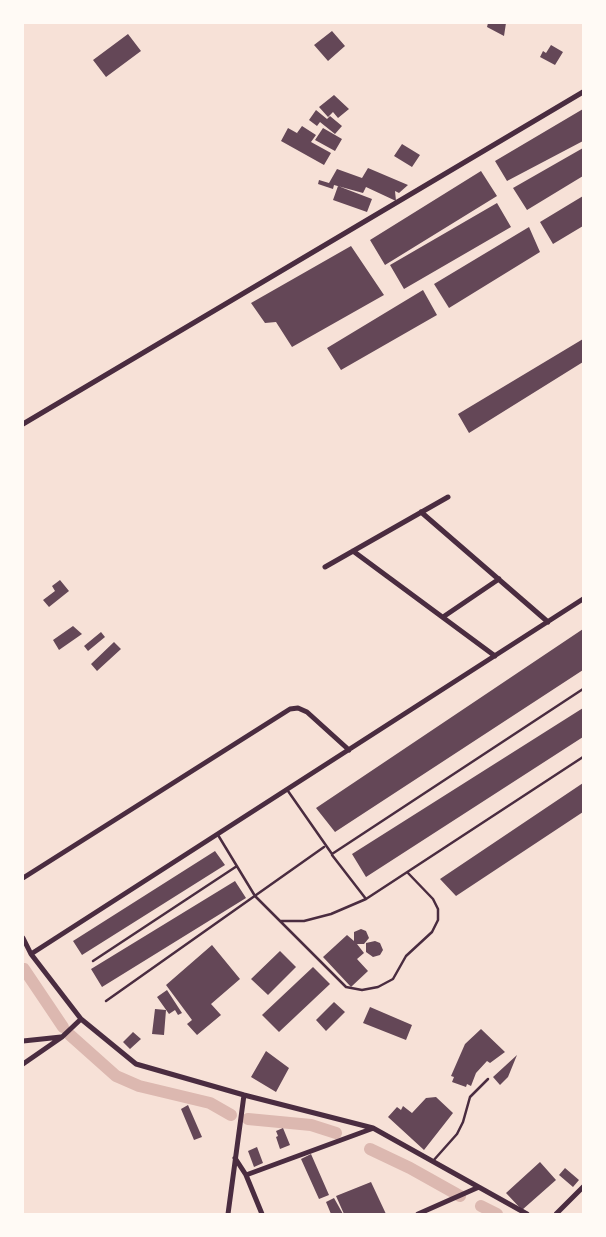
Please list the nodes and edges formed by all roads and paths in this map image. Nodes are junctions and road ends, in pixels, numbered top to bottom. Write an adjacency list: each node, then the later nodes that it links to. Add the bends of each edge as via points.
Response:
1 (583, 92): 2 (street)
2 (23, 424)
3 (448, 497): 4 (street)
4 (421, 512): 5 (street); 7 (street)
5 (353, 551): 6 (street); 9 (street)
6 (325, 567)
7 (499, 579): 9 (street); 10 (street)
8 (583, 599): 10 (street)
9 (443, 617): 11 (street)
10 (548, 622): 11 (street)
11 (495, 656): 13 (street)
12 (583, 689): 18 (lane)
13 (349, 750): 15 (street); 21 (street, via 307,712 290,709)
14 (583, 757): 20 (lane)
15 (287, 790): 16 (street); 17 (lane)
16 (218, 835): 19 (lane); 26 (street)
17 (325, 846): 18 (lane); 22 (lane)
18 (331, 854): 23 (lane)
19 (237, 866): 22 (lane); 27 (lane)
20 (408, 873): 23 (lane); 24 (lane, via 433,899 438,920 406,956 393,979 378,987 346,988)
21 (23, 878)
22 (255, 896): 24 (lane); 28 (lane)
23 (366, 899): 24 (lane, via 304,921)
24 (280, 921)
25 (23, 938): 26 (street)
26 (31, 954): 29 (street)
27 (93, 961)
28 (106, 1001)
29 (81, 1019): 30 (street); 34 (street, via 136,1064)
30 (62, 1037): 31 (street); 32 (street)
31 (23, 1041)
32 (23, 1064)
33 (488, 1079): 37 (lane, via 470,1097 457,1134)
34 (244, 1095): 35 (street); 36 (street)
35 (373, 1128): 37 (street); 38 (street)
36 (234, 1158): 38 (street); 41 (street)
37 (433, 1161): 39 (street)
38 (246, 1175): 42 (street)
39 (480, 1187): 43 (street); 44 (street)
40 (583, 1187): 45 (street)
41 (228, 1214)
42 (262, 1214)
43 (418, 1214)
44 (527, 1214)
45 (556, 1214)

